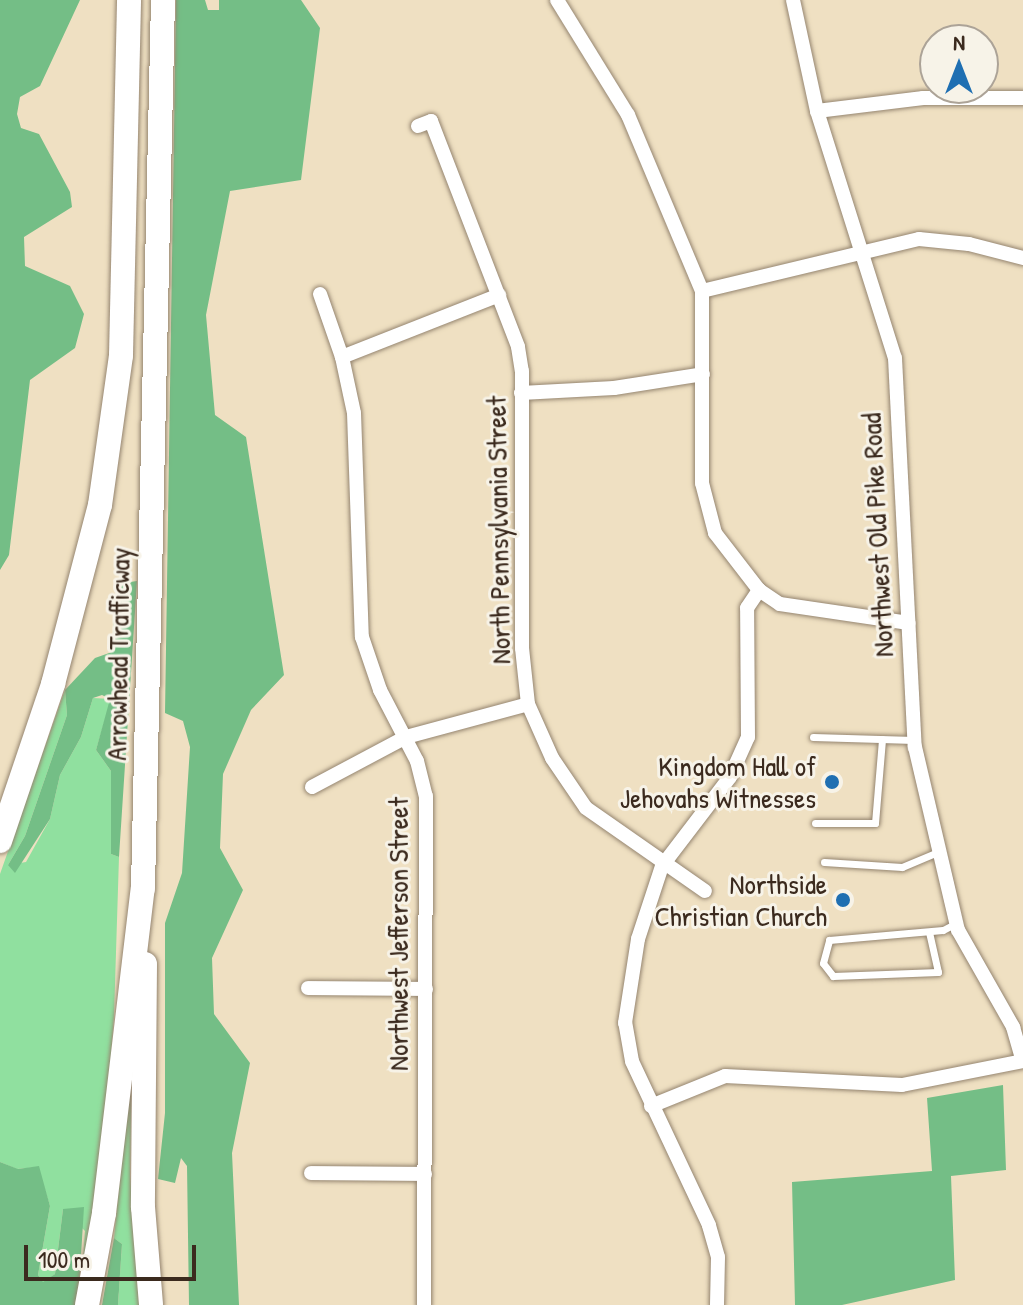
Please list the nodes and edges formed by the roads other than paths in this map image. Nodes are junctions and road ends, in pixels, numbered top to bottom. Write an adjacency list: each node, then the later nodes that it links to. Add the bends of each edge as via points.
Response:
1 (129, 0): 25 (highway, Arrowhead Trafficway, via 121,355 100,505 53,684)
2 (163, 0): 29 (highway, Arrowhead Trafficway)
3 (557, 0): 10 (street, via 628,115)
4 (793, 0): 6 (street, Northwest Old Pike Road)
5 (1023, 98): 6 (street, via 923,98)
6 (817, 111): 8 (street, Northwest Old Pike Road)
7 (418, 126): 12 (street, North Pennsylvania Street, via 431,121)
8 (864, 249): 9 (street, via 944,240); 10 (street); 17 (street, Northwest Old Pike Road, via 895,358)
9 (1023, 258)
10 (702, 291): 14 (street)
11 (320, 294): 13 (street, Northwest Jefferson Street)
12 (499, 295): 13 (street); 15 (street, North Pennsylvania Street, via 518,347)
13 (342, 357): 19 (street, Northwest Jefferson Street, via 357,444 362,637 380,690)
14 (703, 374): 15 (street, via 614,388); 16 (street, via 705,506 724,546)
15 (521, 393): 18 (street, North Pennsylvania Street, via 522,648)
16 (759, 590): 17 (street, via 780,604 809,612); 28 (street, via 747,608 748,737 730,777)
17 (909, 623): 22 (street, Northwest Old Pike Road)
18 (528, 704): 19 (street); 28 (street, North Pennsylvania Street, via 552,758 586,808)
19 (406, 737): 23 (street); 34 (street, Northwest Jefferson Street, via 426,796)
20 (813, 737): 21 (lane)
21 (882, 739): 22 (lane); 24 (lane, via 875,823)
22 (914, 740): 26 (street, Northwest Old Pike Road)
23 (312, 787)
24 (815, 823)
25 (0, 841)
26 (940, 851): 27 (lane, via 902,867); 31 (street, Northwest Old Pike Road)
27 (824, 862)
28 (662, 866): 30 (street, North Pennsylvania Street); 36 (street, via 638,939 625,1023 632,1061)
29 (143, 888): 39 (highway, Arrowhead Trafficway, via 104,1213); 40 (highway, via 143,1207)
30 (705, 891)
31 (957, 923): 32 (lane); 35 (street, Northwest Old Pike Road, via 1013,1027)
32 (929, 932): 32 (lane, via 829,940 823,963 833,976 938,972)
33 (308, 988): 34 (street)
34 (426, 989): 38 (street, Northwest Jefferson Street)
35 (1023, 1061): 36 (street, via 902,1085 725,1076)
36 (651, 1106): 42 (street, via 709,1225 718,1257)
37 (311, 1173): 38 (street)
38 (425, 1174): 41 (street, Northwest Jefferson Street)
39 (87, 1305)
40 (151, 1305)
41 (424, 1305)
42 (717, 1305)

